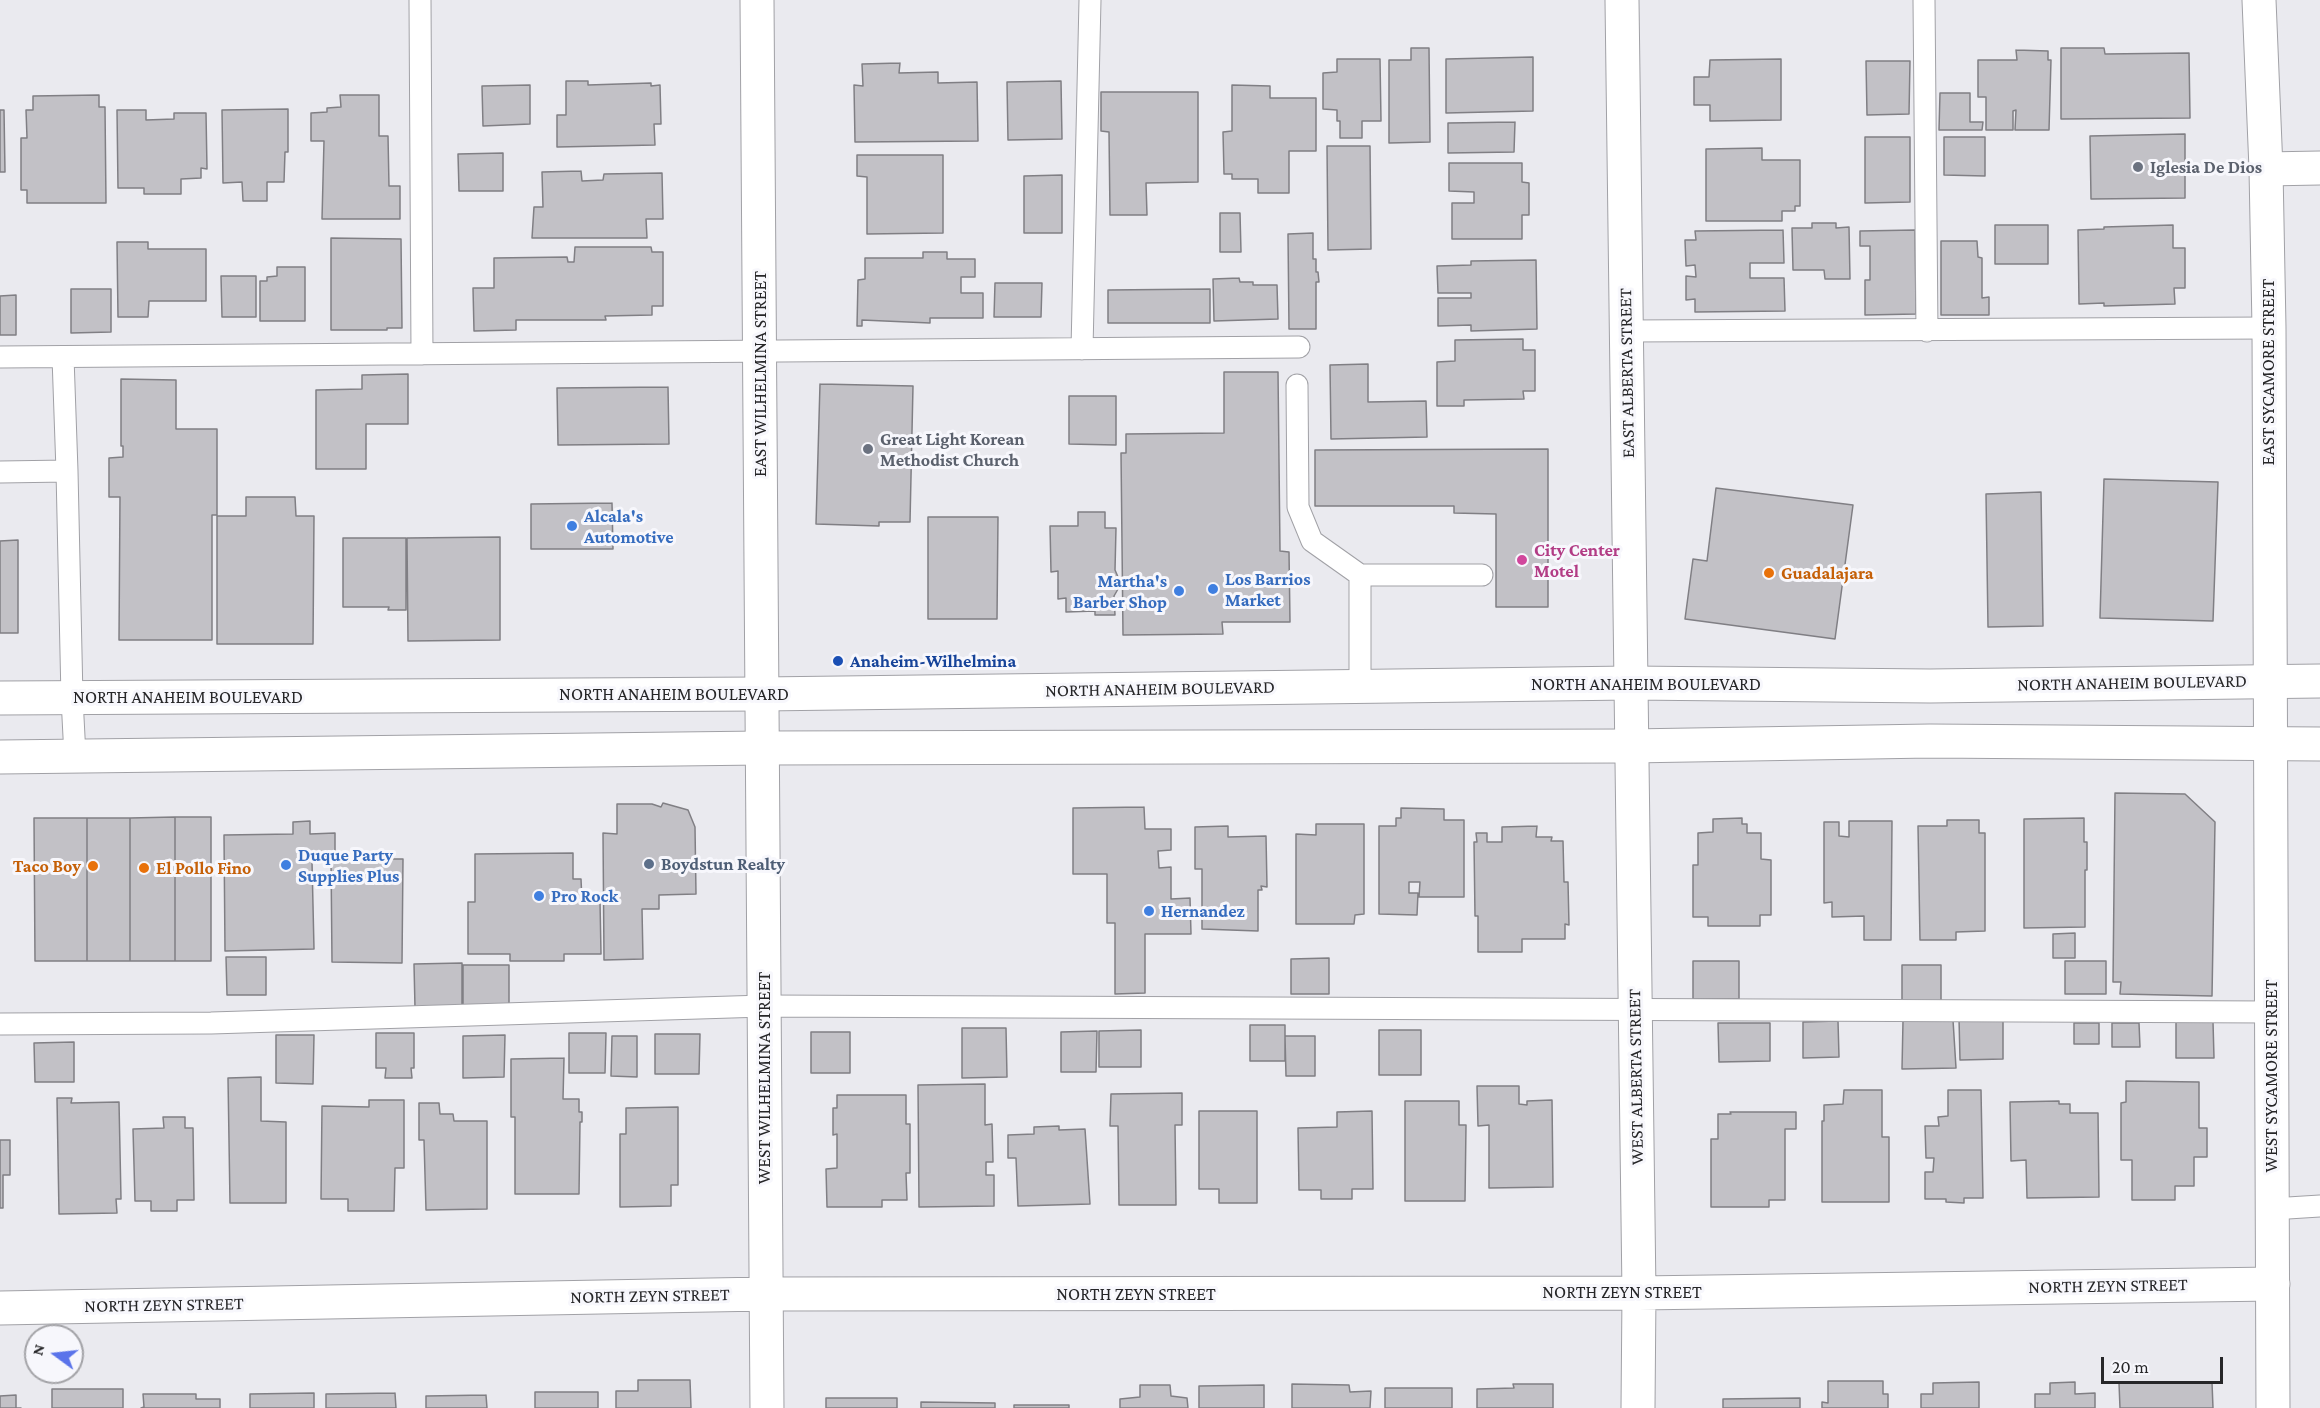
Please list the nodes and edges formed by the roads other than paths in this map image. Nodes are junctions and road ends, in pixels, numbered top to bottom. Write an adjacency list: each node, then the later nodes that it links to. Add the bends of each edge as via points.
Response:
1 (420, 0): 15 (lane)
2 (758, 0): 14 (street, EAST WILHELMINA STREET)
3 (1090, 0): 13 (lane)
4 (1623, 0): 10 (street, EAST ALBERTA STREET)
5 (1924, 0): 11 (lane)
6 (2259, 0): 8 (street, EAST SYCAMORE STREET)
7 (2320, 168): 8 (street)
8 (2266, 169): 9 (street, EAST SYCAMORE STREET)
9 (2269, 328): 11 (lane); 23 (street, EAST SYCAMORE STREET)
10 (1627, 331): 11 (lane); 25 (street, EAST ALBERTA STREET)
11 (1927, 331)
12 (1299, 347): 13 (lane)
13 (1082, 349): 14 (lane)
14 (760, 352): 15 (lane); 27 (street, EAST WILHELMINA STREET)
15 (422, 354): 17 (lane)
16 (0, 357): 17 (lane)
17 (63, 357): 19 (lane)
18 (1297, 385): 21 (lane, via 1298,507 1312,541)
19 (67, 471): 20 (lane); 29 (lane)
20 (0, 472)
21 (1360, 575): 22 (lane); 26 (lane)
22 (1482, 575)
23 (2270, 681): 24 (street, NORTH ANAHEIM BOULEVARD); 25 (street, NORTH ANAHEIM BOULEVARD, via 1930,686); 30 (street, EAST SYCAMORE STREET)
24 (2320, 681)
25 (1631, 683): 26 (street, NORTH ANAHEIM BOULEVARD); 32 (street, EAST ALBERTA STREET)
26 (1360, 686): 27 (street, NORTH ANAHEIM BOULEVARD)
27 (762, 694): 29 (street, NORTH ANAHEIM BOULEVARD); 33 (street, EAST WILHELMINA STREET)
28 (0, 698): 29 (street, NORTH ANAHEIM BOULEVARD)
29 (72, 698): 34 (lane)
30 (2270, 744): 31 (street); 32 (street, via 1930,741); 38 (street, WEST SYCAMORE STREET)
31 (2320, 744)
32 (1631, 746): 33 (street); 37 (street, WEST ALBERTA STREET)
33 (762, 748): 34 (street); 36 (street, WEST WILHELMINA STREET)
34 (75, 756): 35 (street)
35 (0, 757)
36 (764, 1006): 37 (lane); 39 (lane, via 211,1023); 44 (street, WEST WILHELMINA STREET)
37 (1635, 1009): 38 (lane); 43 (street, WEST ALBERTA STREET)
38 (2271, 1012): 41 (street, WEST SYCAMORE STREET)
39 (0, 1024)
40 (2320, 1206): 41 (lane)
41 (2272, 1209): 42 (street, WEST SYCAMORE STREET)
42 (2273, 1284): 43 (street, NORTH ZEYN STREET); 48 (street, WEST SYCAMORE STREET)
43 (1639, 1293): 44 (street, NORTH ZEYN STREET); 47 (street, WEST ALBERTA STREET)
44 (765, 1294): 45 (street, NORTH ZEYN STREET); 46 (street, WEST WILHELMINA STREET)
45 (0, 1308)
46 (767, 1408)
47 (1638, 1408)
48 (2273, 1408)

